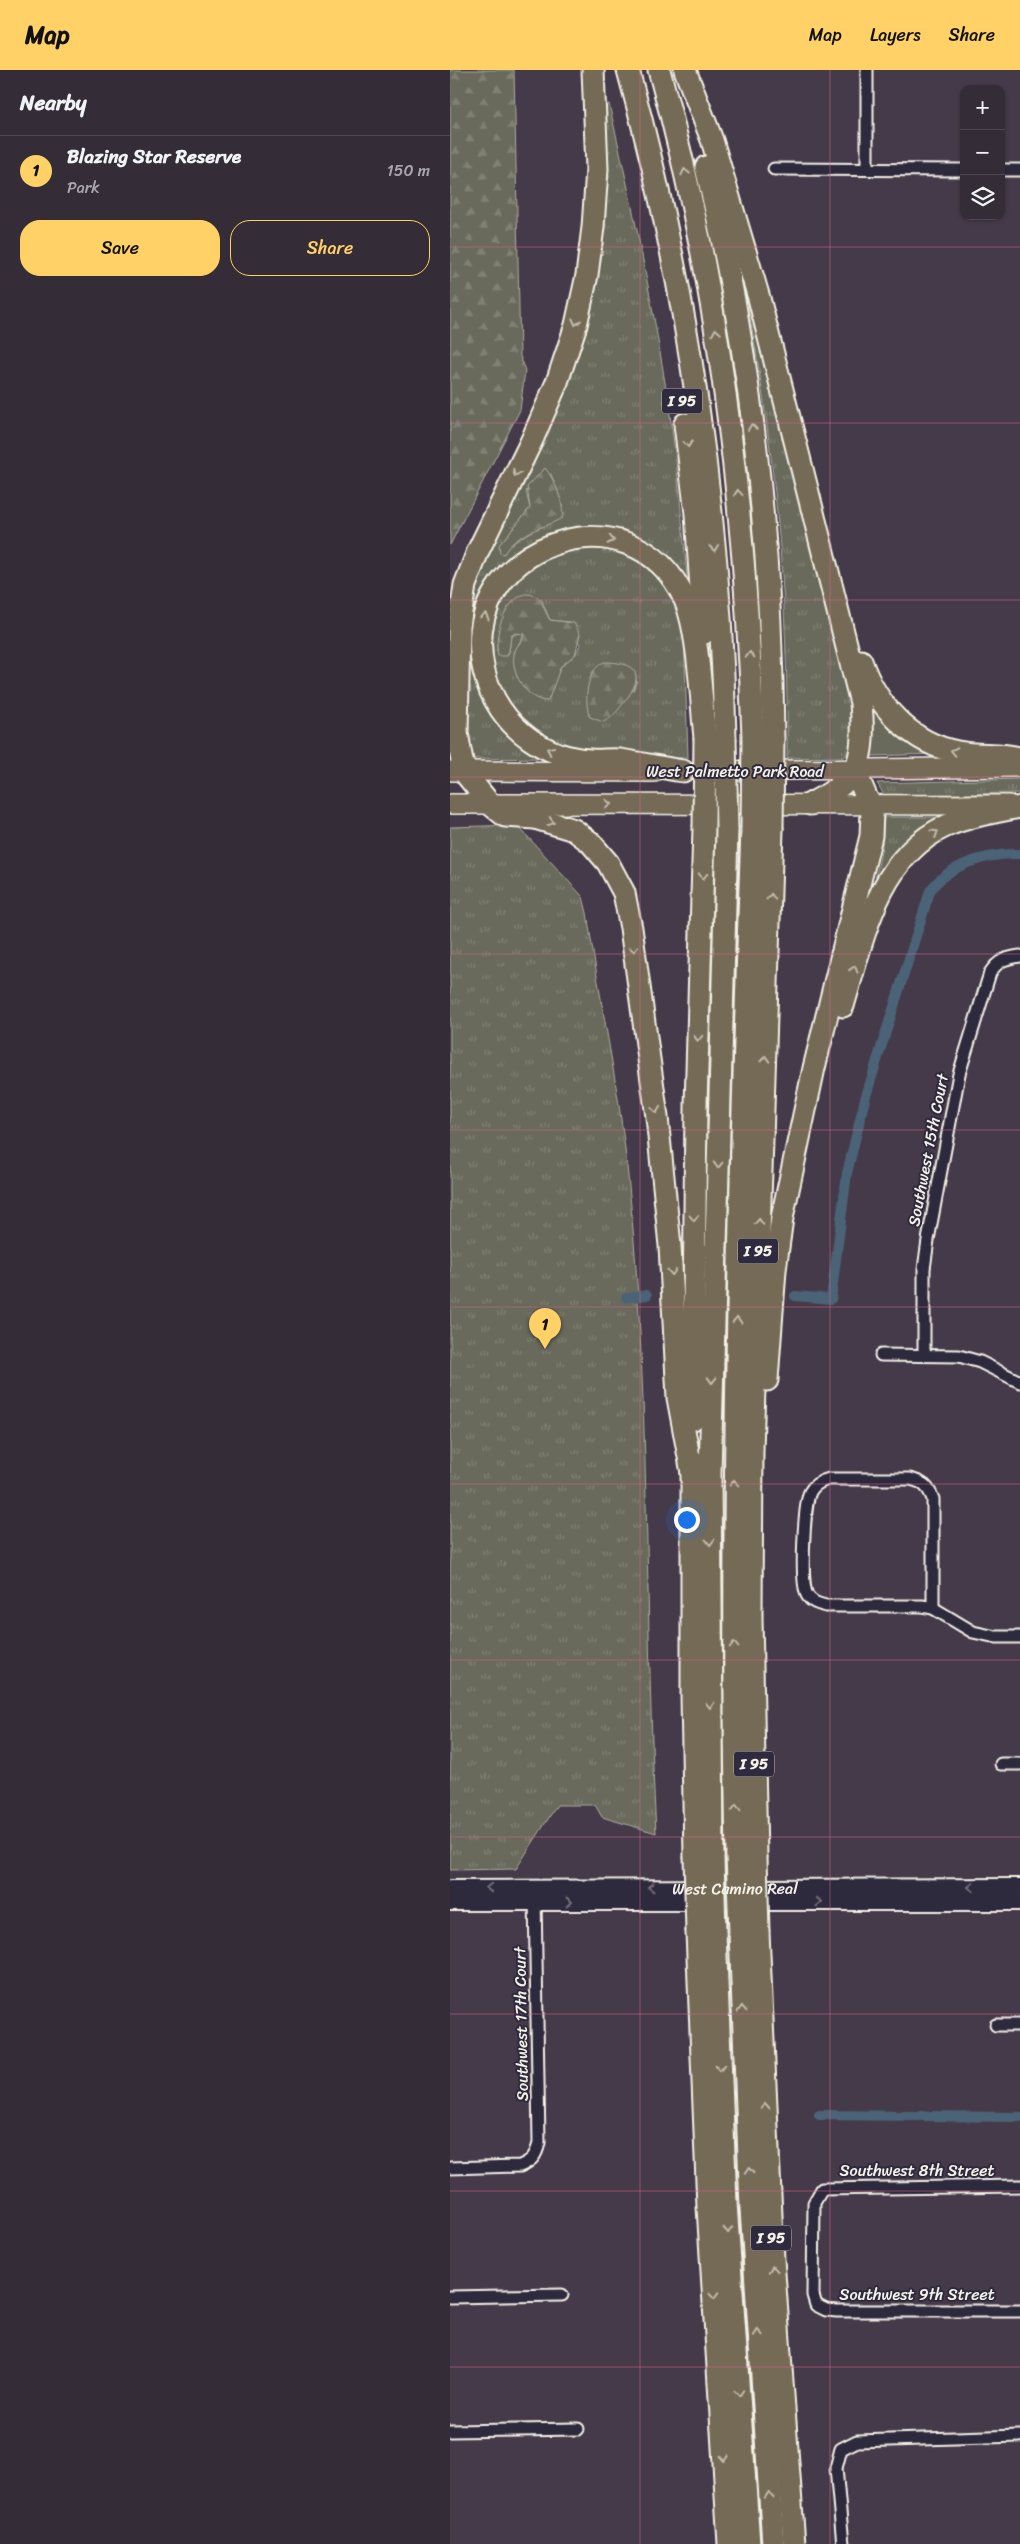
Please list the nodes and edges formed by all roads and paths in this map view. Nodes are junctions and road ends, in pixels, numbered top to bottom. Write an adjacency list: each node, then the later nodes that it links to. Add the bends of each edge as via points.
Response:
1 (593, 70): 14 (highway, one-way to 14, via 597,146 595,208 591,251 576,325 545,412 472,566)
2 (615, 70): 13 (highway, I 95, one-way to 13, via 648,209 672,335 691,470)
3 (628, 70): 16 (highway, one-way to 16, via 664,224 700,423 717,570)
4 (660, 70): 18 (highway, one-way to 4, via 728,408 696,225)
5 (683, 70): 12 (highway, via 712,140 759,298); 18 (highway, I 95, one-way to 5, via 769,615 759,486 741,348 709,179)
6 (867, 70): 8 (street)
7 (774, 169): 8 (street)
8 (866, 169): 9 (street)
9 (960, 170)
10 (1005, 170): 11 (street)
11 (1020, 170)
12 (816, 528): 19 (highway, one-way to 12, via 957,752 938,746 920,738 889,712 864,670); 22 (highway, via 861,703 862,737)
13 (701, 588): 16 (highway); 17 (highway, I 95, via 707,699)
14 (459, 626): 15 (highway); 23 (highway)
15 (450, 667)
16 (724, 713): 17 (highway)
17 (715, 738): 21 (highway, one-way to 17, via 618,760 570,757 539,744 514,726 491,693 482,657 484,619 491,599 516,565 554,542 595,537 616,540 655,560 672,578 688,607); 35 (highway, I 95, one-way to 35, bridge, via 704,827 696,1105); 41 (highway, one-way to 41, bridge, via 727,829 710,1474)
18 (762, 739): 29 (highway, I 95, bridge)
19 (1020, 758)
20 (1020, 767): 22 (main road, West Palmetto Park Road)
21 (683, 771): 22 (main road, West Palmetto Park Road); 23 (main road, West Palmetto Park Road)
22 (855, 771): 26 (highway, via 839,787); 27 (highway)
23 (457, 772): 25 (highway)
24 (450, 804): 25 (main road, West Palmetto Park Road)
25 (490, 804): 26 (main road, West Palmetto Park Road, one-way to 26); 35 (highway, one-way to 35, via 505,816 535,818 574,830 608,863 624,894 657,1118 670,1246 678,1398)
26 (810, 804): 27 (main road, West Palmetto Park Road)
27 (870, 804): 28 (main road, West Palmetto Park Road); 31 (highway, via 873,822 869,850)
28 (1020, 806): 31 (highway, one-way to 28, via 822,1076 870,919 890,876 915,848 946,827)
29 (762, 829): 38 (highway, I 95, one-way to 29, via 750,1588); 42 (highway, one-way to 29, via 734,1638 735,1402)
30 (1020, 956): 33 (street, Southwest 15th Court, via 1001,960 990,972 959,1074 928,1240 924,1283)
31 (804, 1114): 38 (highway, via 782,1218 775,1270)
32 (881, 1355): 33 (street)
33 (924, 1355): 34 (street, via 970,1358)
34 (1020, 1382)
35 (692, 1474): 41 (highway, I 95, via 692,1696)
36 (933, 1608): 36 (street, via 933,1499 929,1489 910,1479 829,1479 818,1482 808,1500 803,1555 803,1586 808,1596 816,1604 826,1606); 37 (street, via 973,1632 996,1637)
37 (1020, 1637)
38 (754, 1673): 42 (highway, I 95)
39 (1002, 1764): 40 (street)
40 (1020, 1764)
41 (704, 1856): 48 (highway, I 95, bridge)
42 (746, 1856): 49 (highway, I 95, bridge)
43 (1020, 1887): 45 (street, West Camino Real, one-way to 45)
44 (450, 1889): 45 (street, West Camino Real, one-way to 44)
45 (535, 1895): 46 (street, West Camino Real); 47 (street, West Camino Real, one-way to 47); 52 (street, Southwest 17th Court, via 537,2153 520,2166)
46 (450, 1902)
47 (1020, 1902)
48 (706, 1932): 61 (highway, I 95, one-way to 61, via 708,2207); 62 (highway, one-way to 62)
49 (749, 1932): 63 (highway, one-way to 49, via 751,2208); 64 (highway, I 95, one-way to 49)
50 (996, 2025): 51 (street)
51 (1020, 2025)
52 (450, 2168)
53 (1020, 2186): 56 (street, Southwest 8th Street, via 822,2189 814,2203 813,2295)
54 (562, 2295): 55 (street)
55 (450, 2297)
56 (816, 2305): 57 (street, Southwest 9th Street, via 837,2311)
57 (1020, 2310)
58 (578, 2429): 59 (street)
59 (450, 2431)
60 (1020, 2436): 65 (street, via 857,2441 841,2449 836,2468)
61 (729, 2544)
62 (749, 2544)
63 (773, 2544)
64 (794, 2544)
65 (843, 2544)

